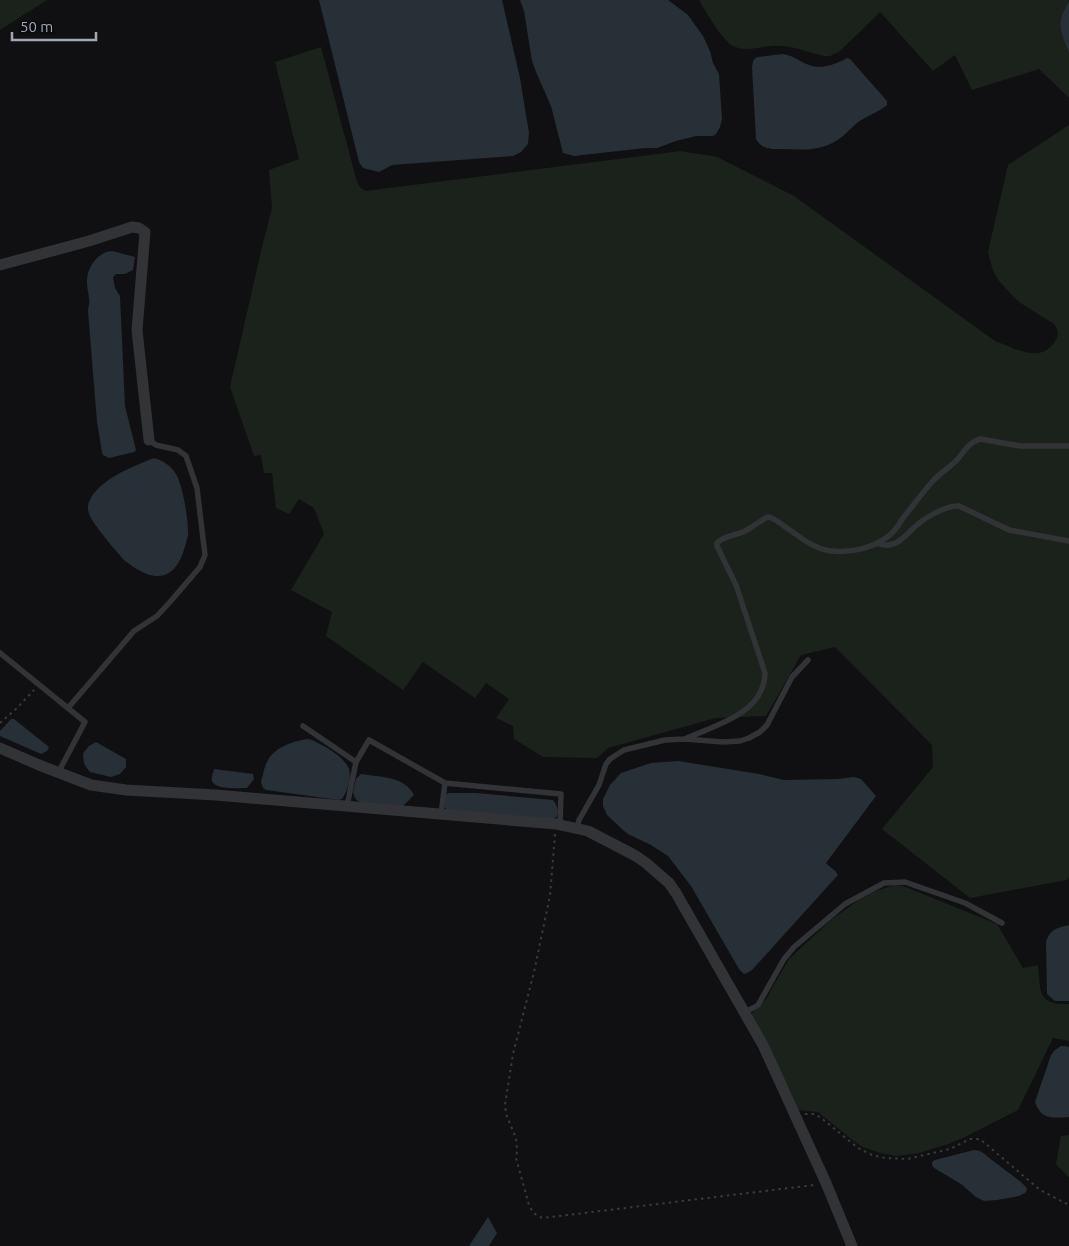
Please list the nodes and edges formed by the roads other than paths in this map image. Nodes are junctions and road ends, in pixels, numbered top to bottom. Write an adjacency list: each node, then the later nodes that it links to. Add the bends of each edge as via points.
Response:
1 (0, 265): 2 (street, via 132,227 145,232 137,330)
2 (149, 440): 8 (lane, via 186,456 197,488 204,555 200,567 170,602 157,616 134,631)
3 (1069, 446): 5 (lane, via 1020,446 977,440 932,481 892,533)
4 (1069, 541): 5 (lane, via 1008,530 953,505 918,524 899,542 890,545)
5 (877, 543): 10 (lane, via 863,549 823,550 768,517 717,542 736,586 765,680 757,698 738,715)
6 (0, 653): 8 (lane)
7 (808, 660): 10 (lane, via 792,677 767,725 760,732 740,741)
8 (68, 708): 13 (lane, via 85,722)
9 (302, 726): 12 (lane)
10 (685, 739): 18 (lane, via 665,740 624,750 610,759 578,820)
11 (0, 748): 13 (street)
12 (356, 762): 14 (lane, via 369,740); 15 (lane)
13 (58, 773): 15 (street, via 92,785 126,790)
14 (445, 783): 16 (lane); 17 (lane, via 562,794)
15 (348, 806): 16 (street)
16 (440, 814): 17 (street)
17 (558, 825): 18 (street)
18 (577, 828): 20 (street, via 646,863 669,883)
19 (1002, 923): 20 (lane, via 965,903 905,882 884,883 845,904 794,947 758,1005)
20 (744, 1012): 21 (street, via 796,1116)
21 (852, 1246)

